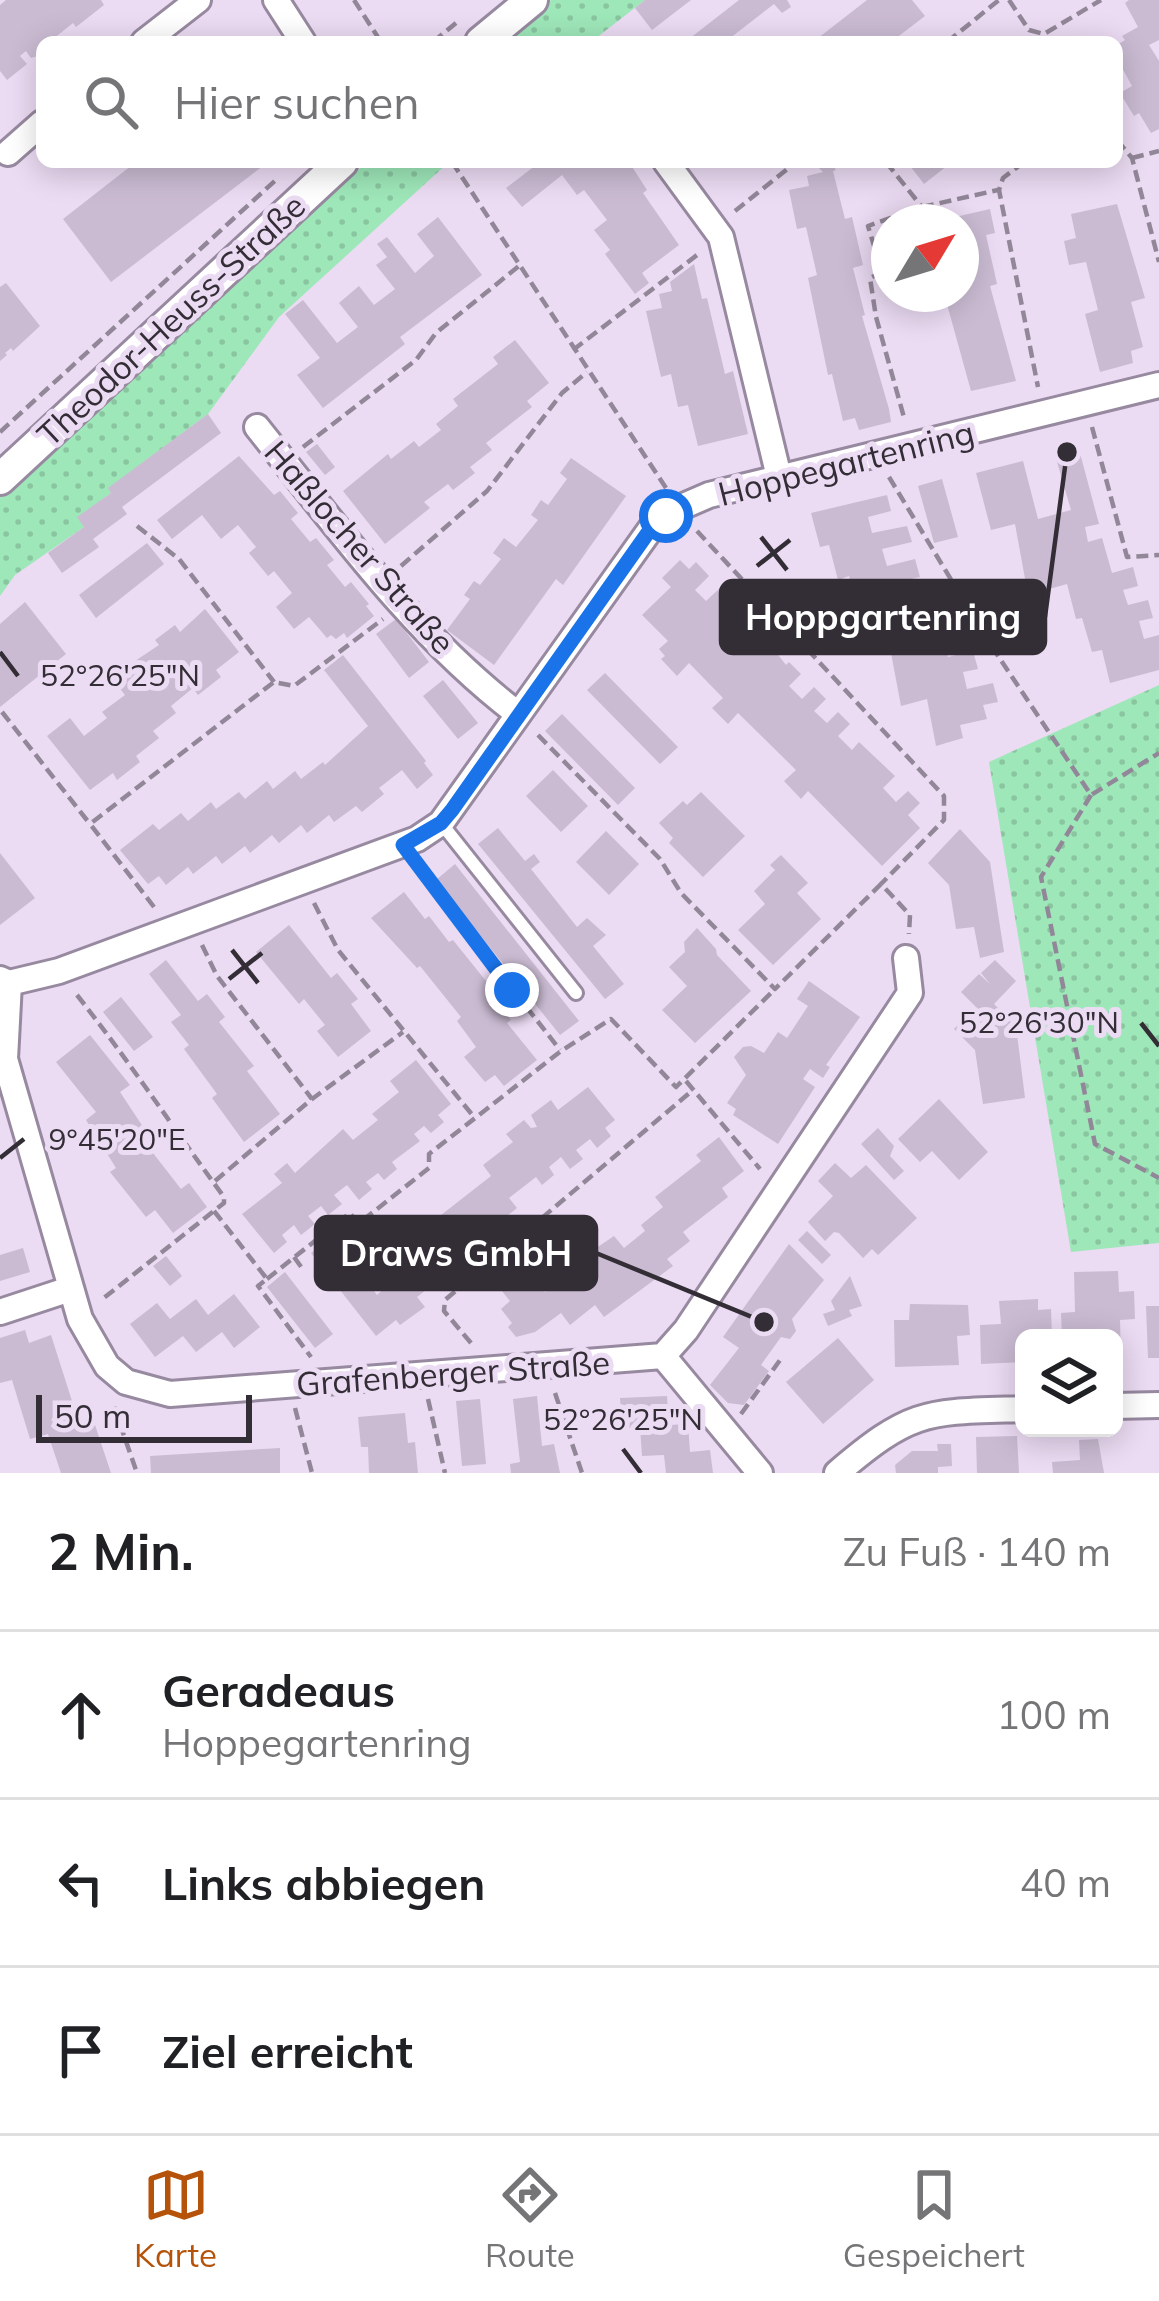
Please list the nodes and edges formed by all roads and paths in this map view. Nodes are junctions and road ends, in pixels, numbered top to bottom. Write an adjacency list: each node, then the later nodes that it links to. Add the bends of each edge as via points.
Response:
1 (198, 0): 9 (street)
2 (276, 0): 10 (street)
3 (354, 0): 11 (path)
4 (532, 0): 12 (street)
5 (999, 0): 13 (path)
6 (1009, 0): 8 (path, via 1029,30)
7 (1101, 0): 8 (path)
8 (1045, 34)
9 (152, 36)
10 (299, 36)
11 (376, 36)
12 (489, 36)
13 (954, 36)
14 (36, 128): 17 (street)
15 (1123, 147): 18 (path)
16 (1159, 151): 18 (path)
17 (8, 153)
18 (1132, 158): 30 (path)
19 (335, 168): 44 (street, Theodor-Heuss-Straße)
20 (456, 168): 31 (path)
21 (670, 168): 29 (street)
22 (789, 168): 29 (path)
23 (891, 168): 27 (path)
24 (1016, 168): 26 (path)
25 (278, 178): 39 (path)
26 (999, 190): 28 (path); 37 (path)
27 (920, 204)
28 (936, 204)
29 (717, 232): 33 (path); 43 (street)
30 (1159, 262)
31 (518, 266): 33 (path); 42 (path, via 436,333 416,360)
32 (875, 312): 40 (path)
33 (573, 350): 34 (path)
34 (587, 372): 45 (path); 48 (path, via 488,491)
35 (1159, 385): 36 (street, Hoppegartenring)
36 (1085, 404): 37 (street, Hoppegartenring); 47 (path, via 1126,557)
37 (1043, 416): 40 (street, Hoppegartenring)
38 (257, 428): 42 (street, Haßlocher Straße)
39 (0, 432)
40 (913, 447): 41 (street, Hoppegartenring)
41 (877, 456): 43 (street, Hoppegartenring); 54 (path)
42 (284, 461): 48 (street, Haßlocher Straße)
43 (779, 477): 45 (street, Hoppegartenring)
44 (0, 479)
45 (679, 508): 52 (street, Hoppegartenring, via 652,527); 59 (path, via 944,796 944,820)
46 (137, 526): 50 (path, via 179,560)
47 (1159, 555)
48 (382, 582): 49 (street, Haßlocher Straße)
49 (402, 604): 50 (path, via 294,686); 52 (street, Haßlocher Straße)
50 (274, 682): 56 (path)
51 (2, 712): 56 (path)
52 (518, 714): 55 (street, Hoppegartenring); 64 (path)
53 (1159, 753): 54 (path)
54 (1091, 795): 72 (path, via 1041,877 1095,1144)
55 (441, 823): 57 (street, Hoppegartenring); 65 (lane)
56 (90, 824): 60 (path)
57 (403, 845): 58 (street, Hoppegartenring); 67 (path)
58 (304, 882): 60 (street, Hoppegartenring); 66 (path, via 338,950)
59 (881, 884): 61 (path, via 910,915); 64 (path)
60 (182, 927): 62 (street, Hoppegartenring); 70 (path)
61 (906, 958): 74 (street, via 910,993)
62 (59, 971): 63 (street, Hoppegartenring); 73 (path)
63 (5, 981): 79 (street, via 5,1059)
64 (775, 989): 68 (path)
65 (576, 993)
66 (403, 1032): 70 (path); 71 (path)
67 (561, 1052): 68 (path, via 611,1019 676,1087); 71 (path)
68 (685, 1079): 69 (path)
69 (693, 1090): 74 (path, via 740,1150); 86 (path, via 445,1300 444,1311)
70 (313, 1099): 73 (path)
71 (474, 1117): 76 (path, via 429,1154 429,1168 358,1224 350,1213)
72 (1159, 1178)
73 (213, 1183): 75 (path, via 224,1203)
74 (785, 1183): 82 (street)
75 (214, 1211): 78 (path); 81 (path)
76 (294, 1257): 77 (path); 78 (path)
77 (302, 1268)
78 (267, 1279): 88 (path, via 258,1286)
79 (70, 1289): 80 (street); 81 (street)
80 (0, 1312)
81 (80, 1319): 84 (street)
82 (663, 1356): 85 (street, Grafenberger Straße); 93 (street)
83 (783, 1356): 93 (path)
84 (107, 1366): 89 (street, Grafenberger Straße, via 125,1382 170,1394); 94 (path)
85 (550, 1367): 86 (street, Grafenberger Straße); 97 (path)
86 (488, 1372): 87 (street, Grafenberger Straße)
87 (422, 1376): 88 (street, Grafenberger Straße); 96 (path)
88 (332, 1382): 89 (street, Grafenberger Straße)
89 (292, 1384): 95 (path)
90 (1159, 1405): 91 (street)
91 (1123, 1406)
92 (1015, 1409): 99 (street, via 934,1412 903,1423)
93 (726, 1432): 98 (street)
94 (137, 1473)
95 (312, 1473)
96 (446, 1473)
97 (582, 1473)
98 (760, 1473)
99 (837, 1473)

